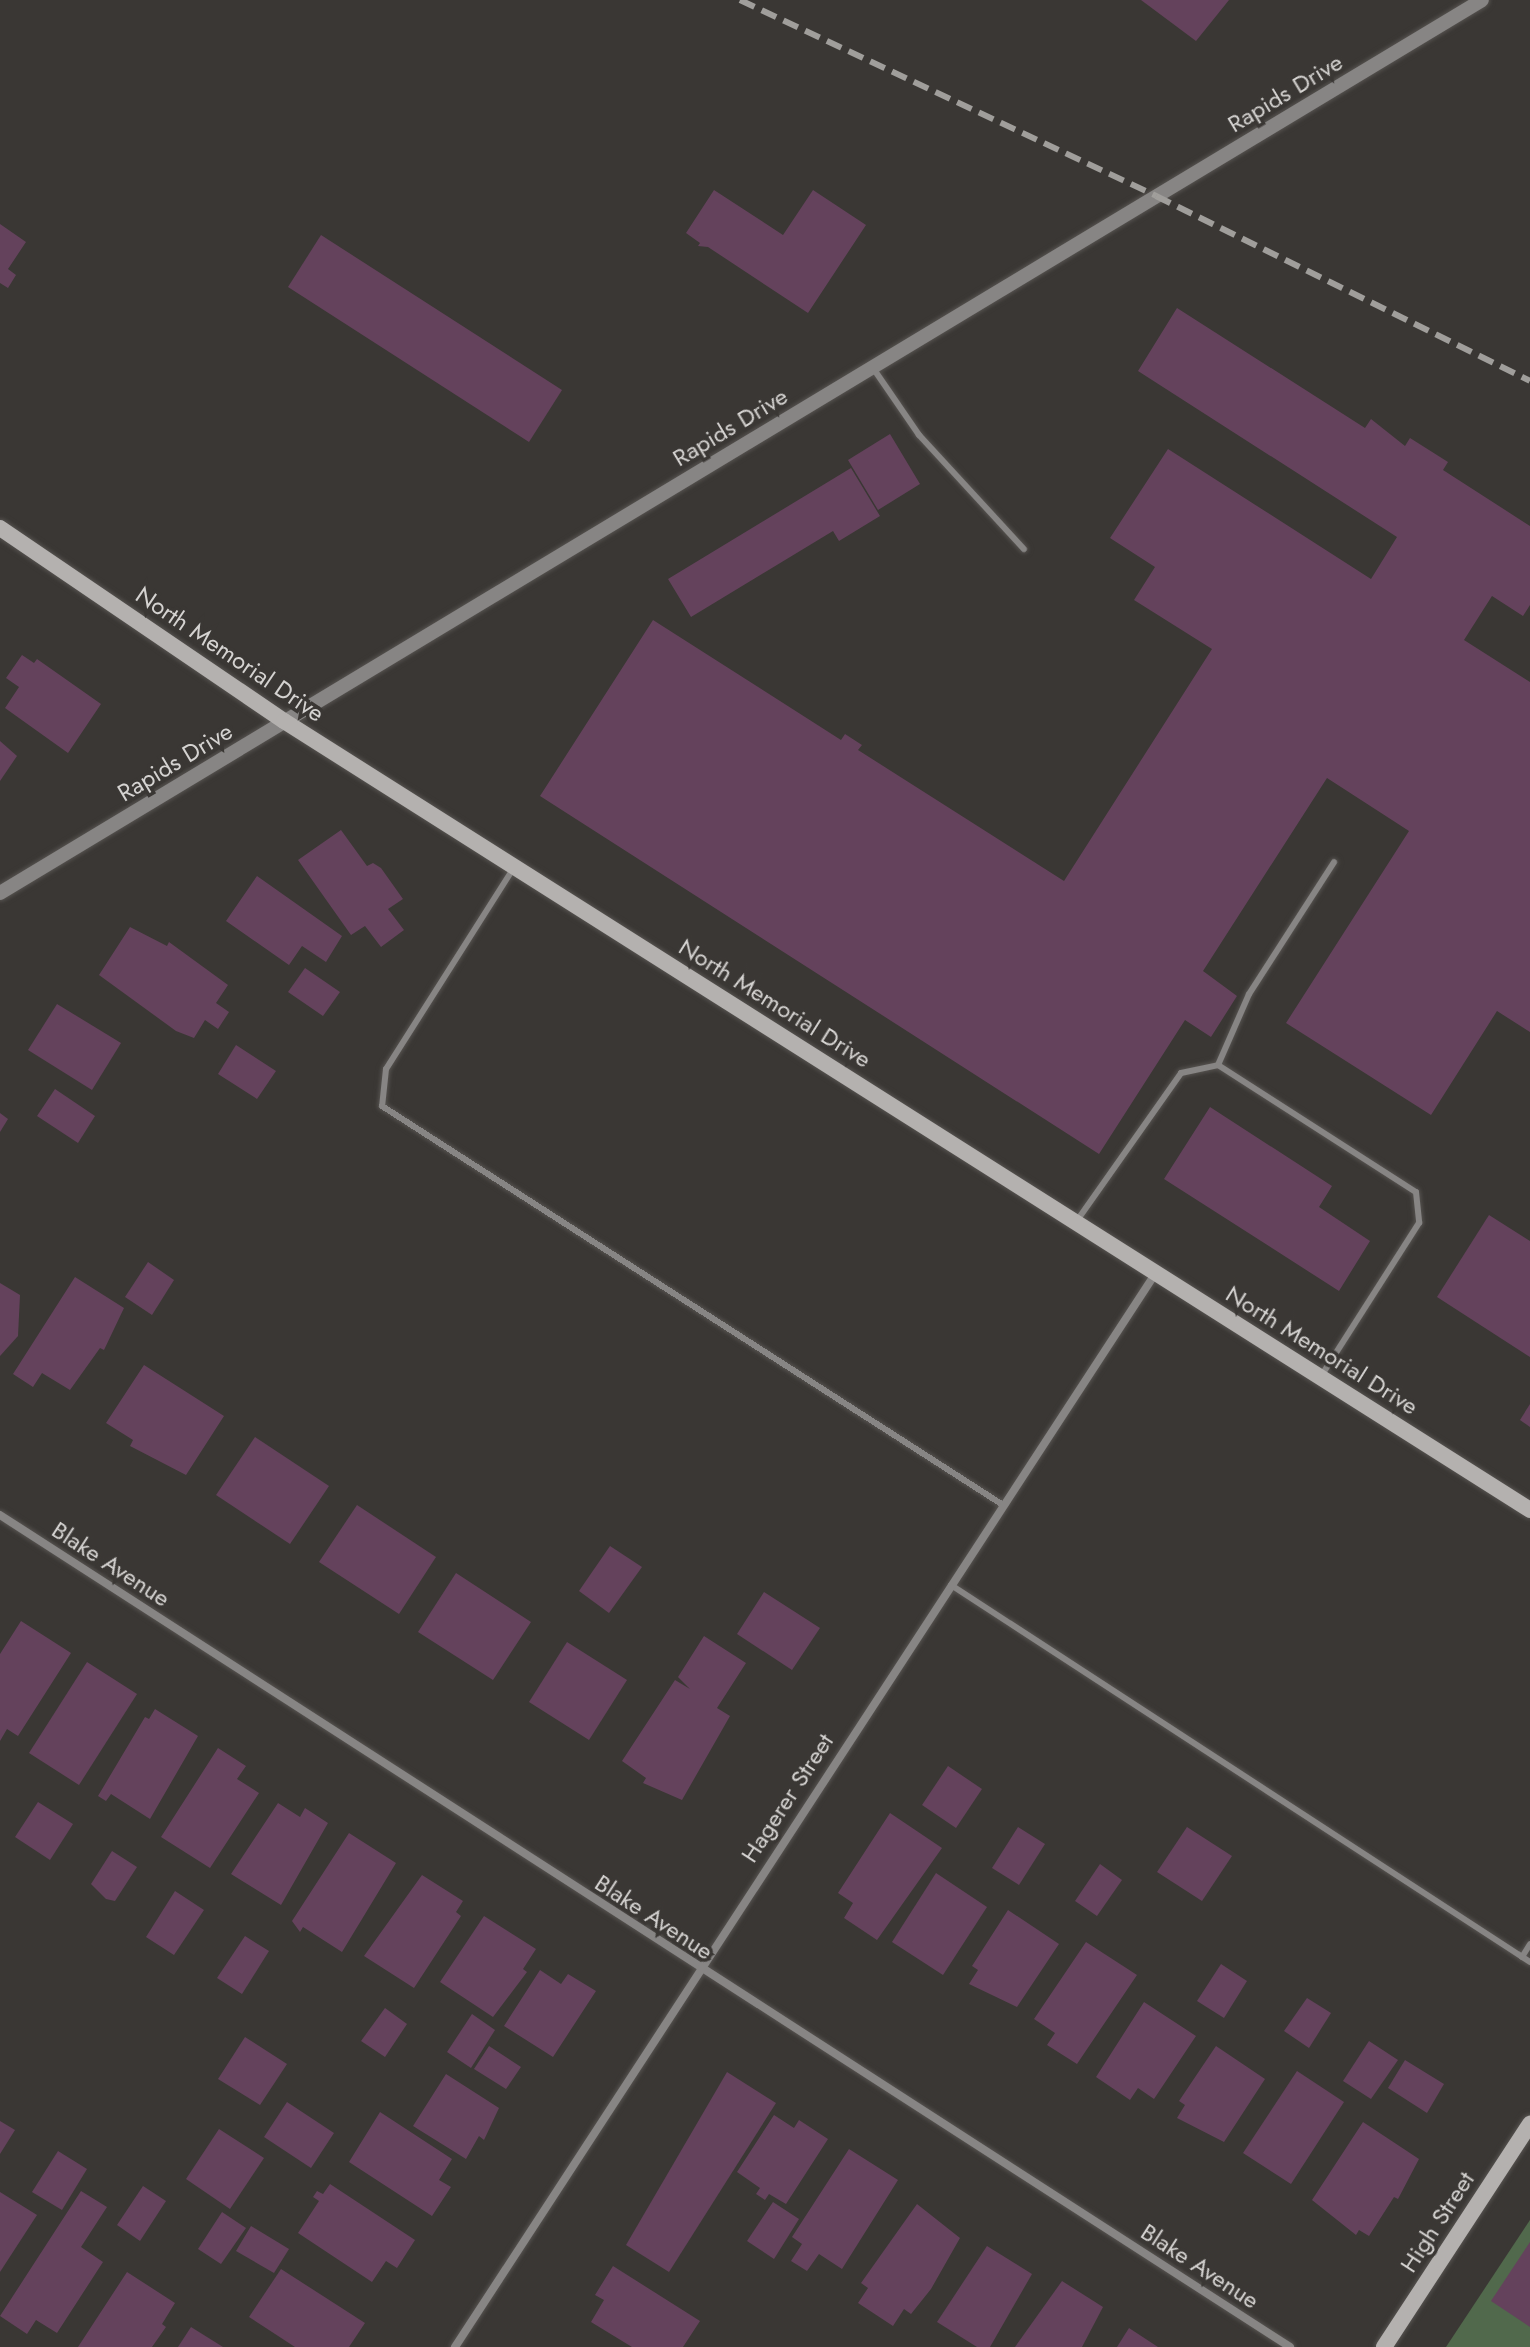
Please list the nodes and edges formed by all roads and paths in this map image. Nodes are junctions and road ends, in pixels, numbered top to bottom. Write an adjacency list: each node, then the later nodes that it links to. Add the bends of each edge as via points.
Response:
1 (1482, 0): 2 (street, Rapids Drive)
2 (872, 367): 4 (lane, via 919,435); 5 (street, Rapids Drive)
3 (0, 528): 5 (main road, North Memorial Drive)
4 (1024, 549)
5 (284, 721): 7 (main road, North Memorial Drive); 8 (street, Rapids Drive)
6 (1334, 862): 9 (lane, via 1249,994)
7 (515, 867): 10 (main road, North Memorial Drive); 13 (lane, via 386,1069 382,1106)
8 (0, 893)
9 (1218, 1065): 10 (lane, via 1181,1073); 12 (lane, via 1416,1192 1419,1223)
10 (1076, 1222): 11 (main road, North Memorial Drive)
11 (1156, 1273): 12 (main road, North Memorial Drive); 13 (street, Hagerer Street)
12 (1320, 1377): 14 (main road, North Memorial Drive)
13 (1003, 1505): 16 (street, Hagerer Street)
14 (1530, 1510)
15 (0, 1515): 20 (street, Blake Avenue)
16 (951, 1585): 18 (lane); 20 (street, Hagerer Street)
17 (1530, 1944): 18 (lane)
18 (1522, 1957): 19 (lane)
19 (1530, 1962)
20 (698, 1969): 22 (street, Hagerer Street); 23 (street, Blake Avenue)
21 (1530, 2124): 24 (main road, High Street)
22 (455, 2347)
23 (1290, 2347)
24 (1384, 2347)

